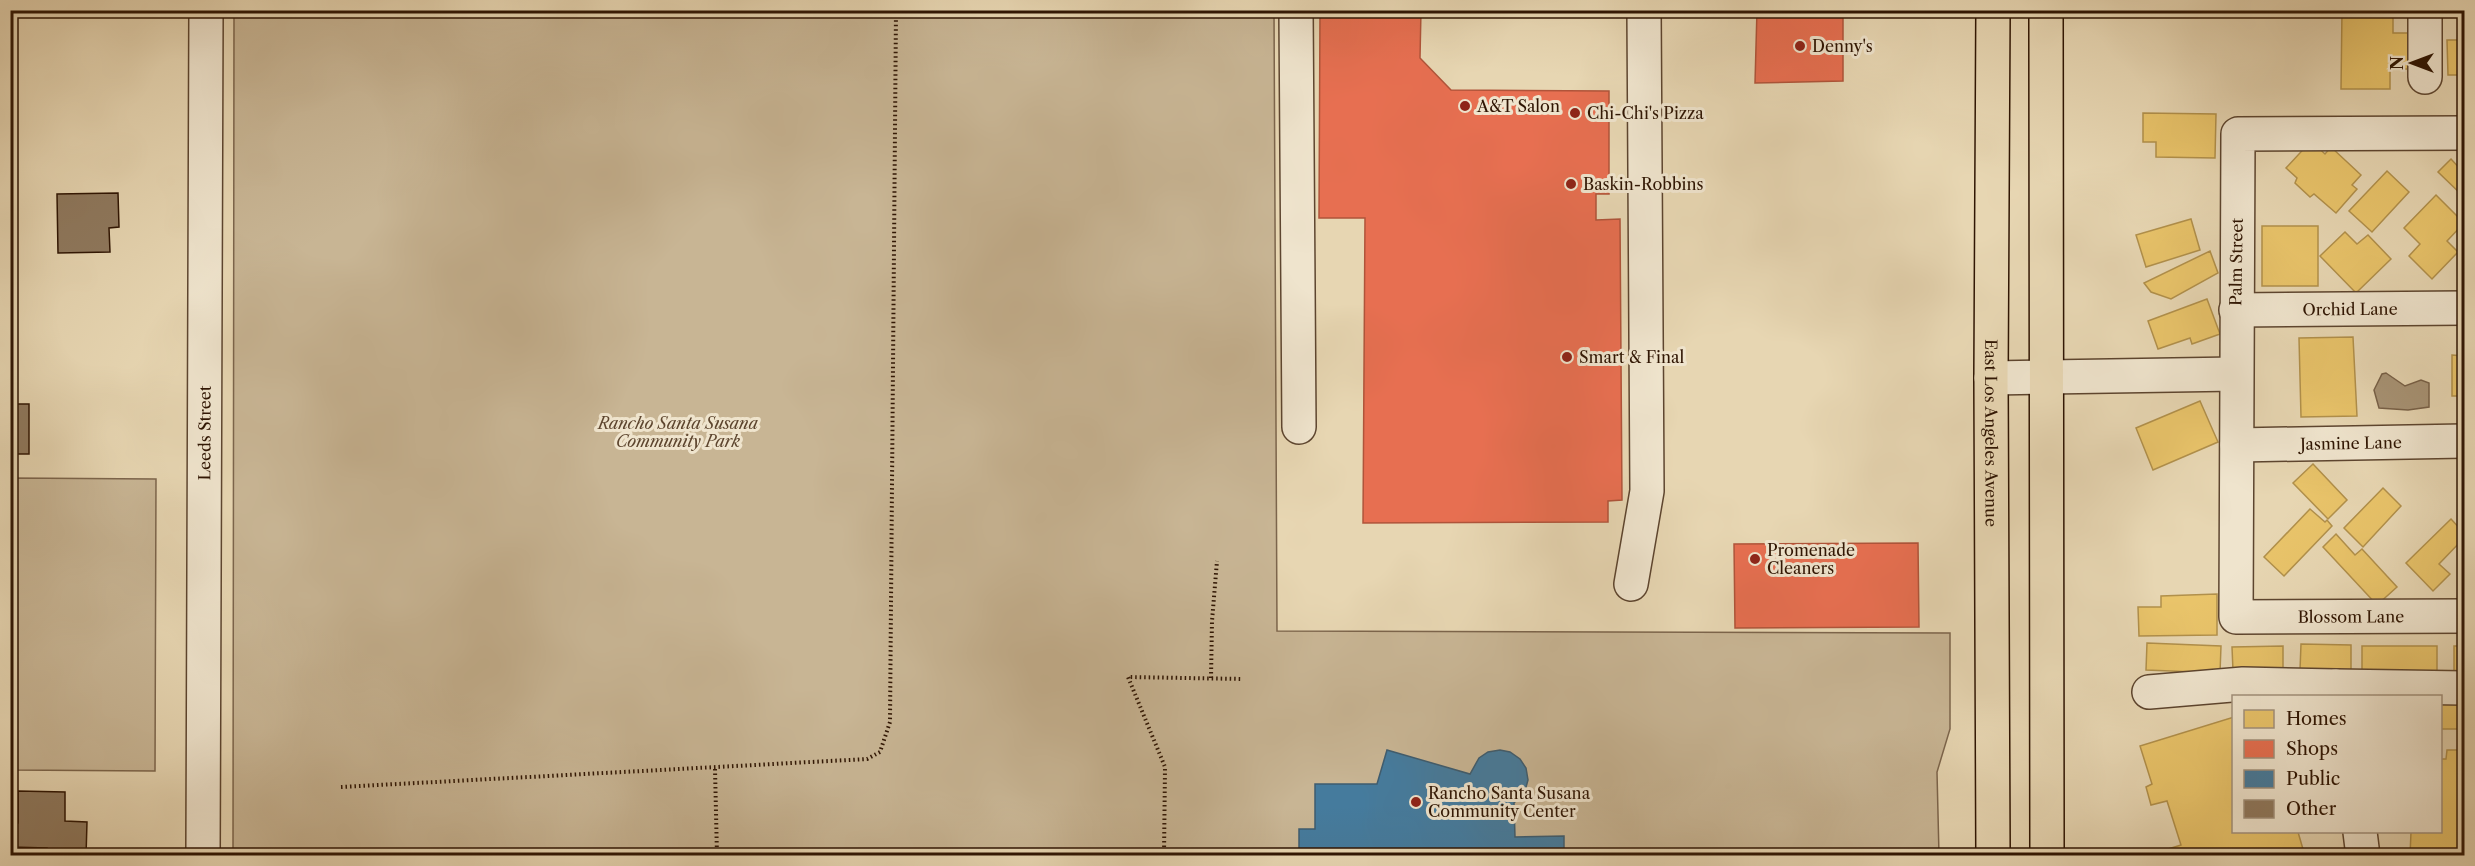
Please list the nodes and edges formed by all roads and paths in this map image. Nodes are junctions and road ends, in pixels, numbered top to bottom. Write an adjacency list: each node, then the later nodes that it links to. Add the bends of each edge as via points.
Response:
1 (206, 10): 32 (street, Leeds Street)
2 (896, 10): 27 (path, via 890,723 880,752 867,759)
3 (1296, 10): 15 (street)
4 (1644, 10): 19 (street, via 1647,491)
5 (1993, 10): 14 (main road, East Los Angeles Avenue)
6 (2046, 10): 13 (main road)
7 (2425, 10): 8 (street)
8 (2425, 76)
9 (2464, 133): 11 (street, Palm Street, via 2238,134)
10 (2464, 308): 11 (street, Orchid Lane)
11 (2236, 310): 12 (street, Palm Street)
12 (2236, 374): 13 (street); 17 (street, Palm Street)
13 (2045, 377): 14 (street); 36 (main road)
14 (1991, 378): 35 (main road, East Los Angeles Avenue)
15 (1299, 427)
16 (2464, 441): 17 (street, Jasmine Lane)
17 (2236, 445): 21 (street, Palm Street)
18 (1217, 561): 22 (path)
19 (1631, 584)
20 (2464, 616): 21 (street, Blossom Lane)
21 (2236, 617)
22 (1211, 678): 23 (path); 34 (path, via 1128,677 1165,767)
23 (1243, 679)
24 (2464, 688): 25 (street)
25 (2337, 691): 26 (street, via 2242,684)
26 (2148, 692)
27 (716, 769): 28 (path); 33 (path)
28 (340, 787)
29 (2360, 833): 37 (street)
30 (1564, 850): 31 (path)
31 (1945, 850)
32 (203, 855)
33 (717, 855)
34 (1164, 855)
35 (1993, 855)
36 (2047, 855)
37 (2363, 855)

